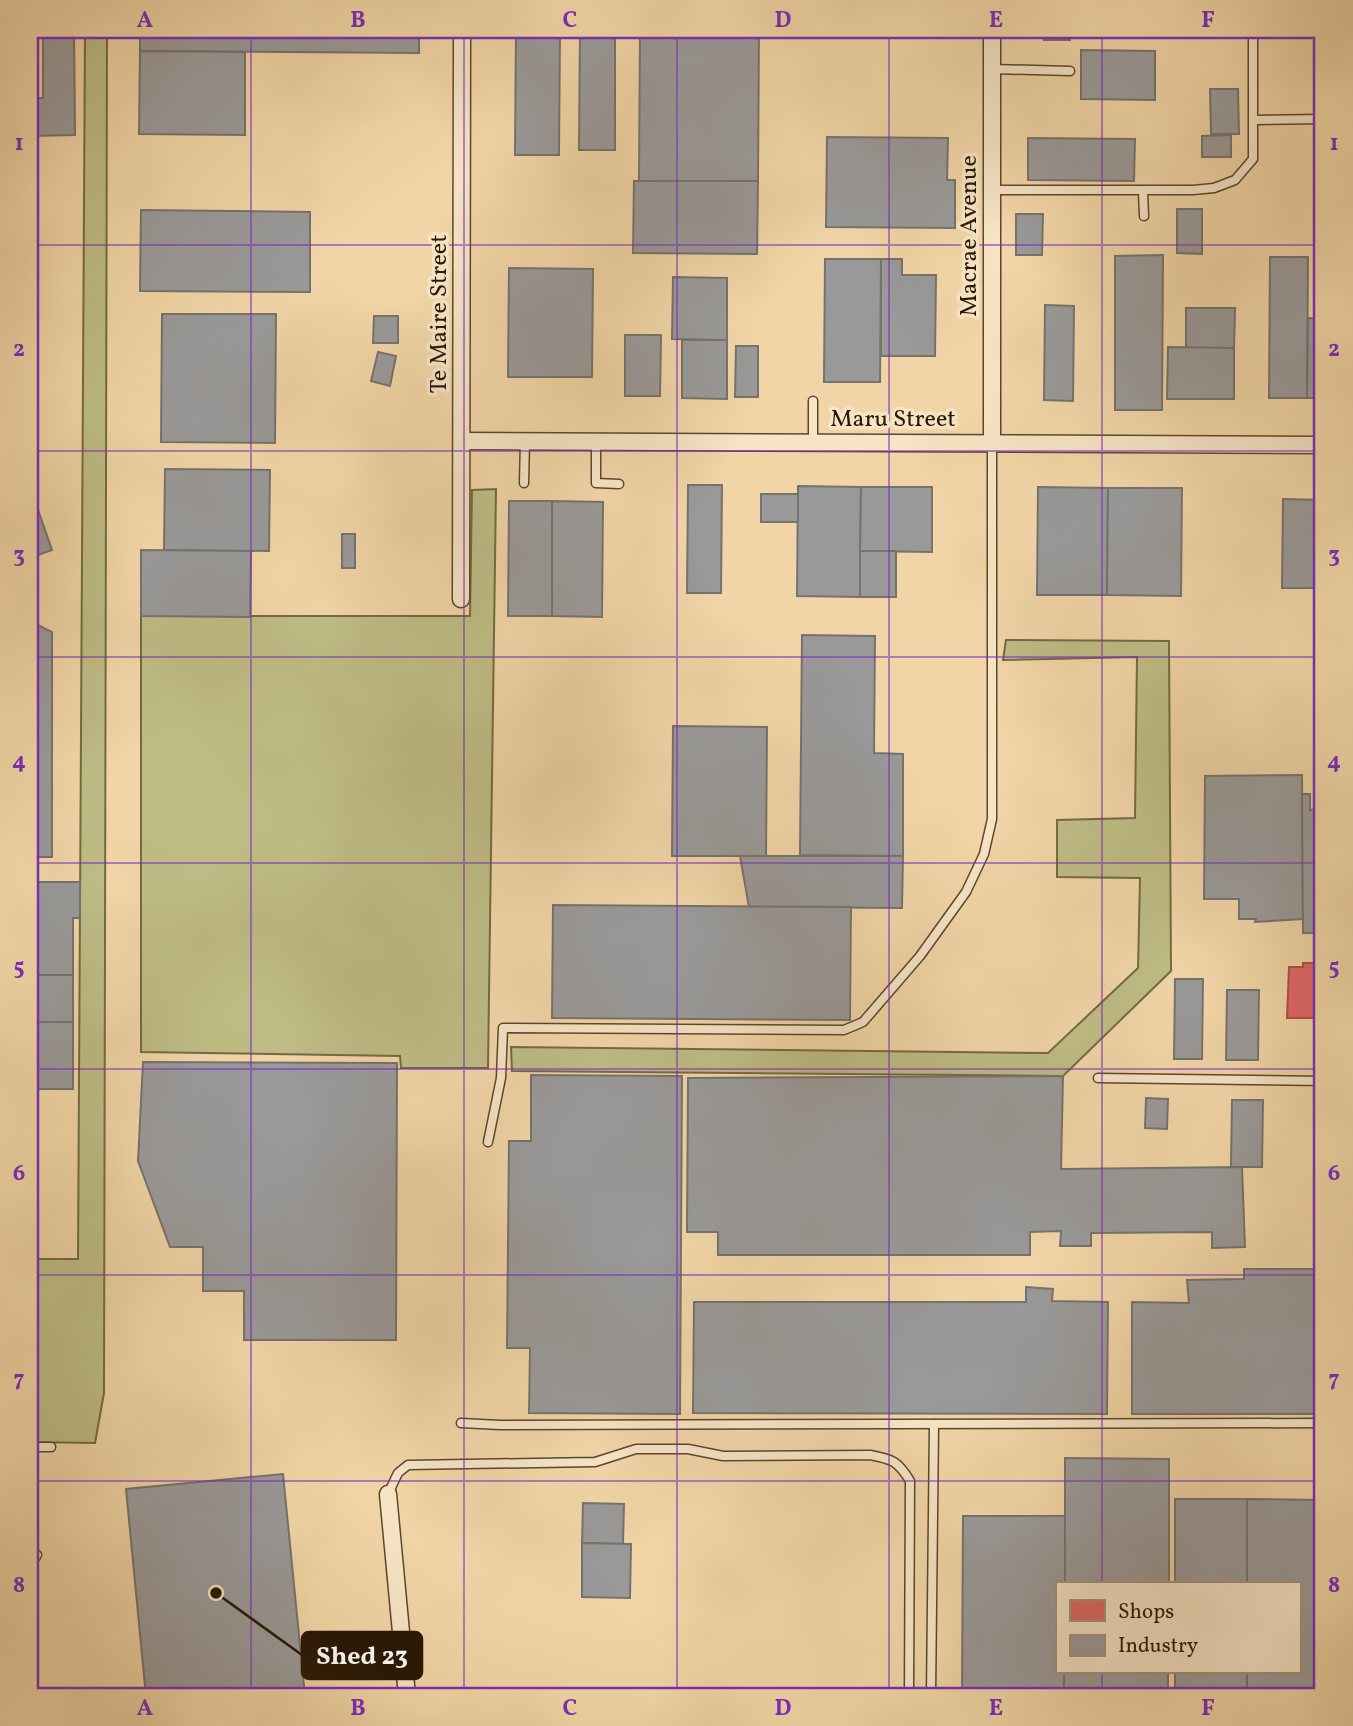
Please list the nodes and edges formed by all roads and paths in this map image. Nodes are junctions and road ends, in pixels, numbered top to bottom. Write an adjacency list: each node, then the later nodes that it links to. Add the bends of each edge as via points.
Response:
1 (462, 30): 12 (street, Te Maire Street)
2 (992, 30): 4 (street, Macrae Avenue)
3 (1253, 30): 7 (lane)
4 (992, 69): 5 (lane); 8 (street, Macrae Avenue)
5 (1070, 71)
6 (1323, 119): 7 (lane)
7 (1254, 120): 9 (lane, via 1253,159 1235,180 1214,188)
8 (993, 190): 9 (lane); 16 (street, Macrae Avenue)
9 (1143, 192): 10 (lane)
10 (1144, 216)
11 (813, 401): 15 (lane)
12 (463, 441): 13 (street, Maru Street); 20 (street, Te Maire Street)
13 (525, 441): 14 (street, Maru Street); 18 (lane)
14 (596, 442): 15 (street, Maru Street); 19 (lane, via 596,484)
15 (813, 442): 16 (street, Maru Street)
16 (992, 443): 17 (street, Maru Street); 23 (lane, via 992,819 976,874 935,935 863,1022 844,1030 503,1028 501,1077)
17 (1323, 445)
18 (524, 484)
19 (619, 484)
20 (461, 599)
21 (1098, 1078): 22 (lane)
22 (1323, 1081)
23 (488, 1142)
24 (461, 1423): 26 (lane)
25 (1323, 1423): 26 (lane)
26 (934, 1424): 36 (lane)
27 (30, 1447): 28 (lane)
28 (51, 1447)
29 (388, 1494): 32 (street); 35 (lane, via 398,1473 408,1465 595,1462 636,1449 688,1449 723,1456 887,1458 901,1465 910,1481)
30 (37, 1555): 31 (lane)
31 (30, 1565)
32 (407, 1696)
33 (762, 1696): 34 (lane)
34 (768, 1696)
35 (909, 1696)
36 (931, 1696)

